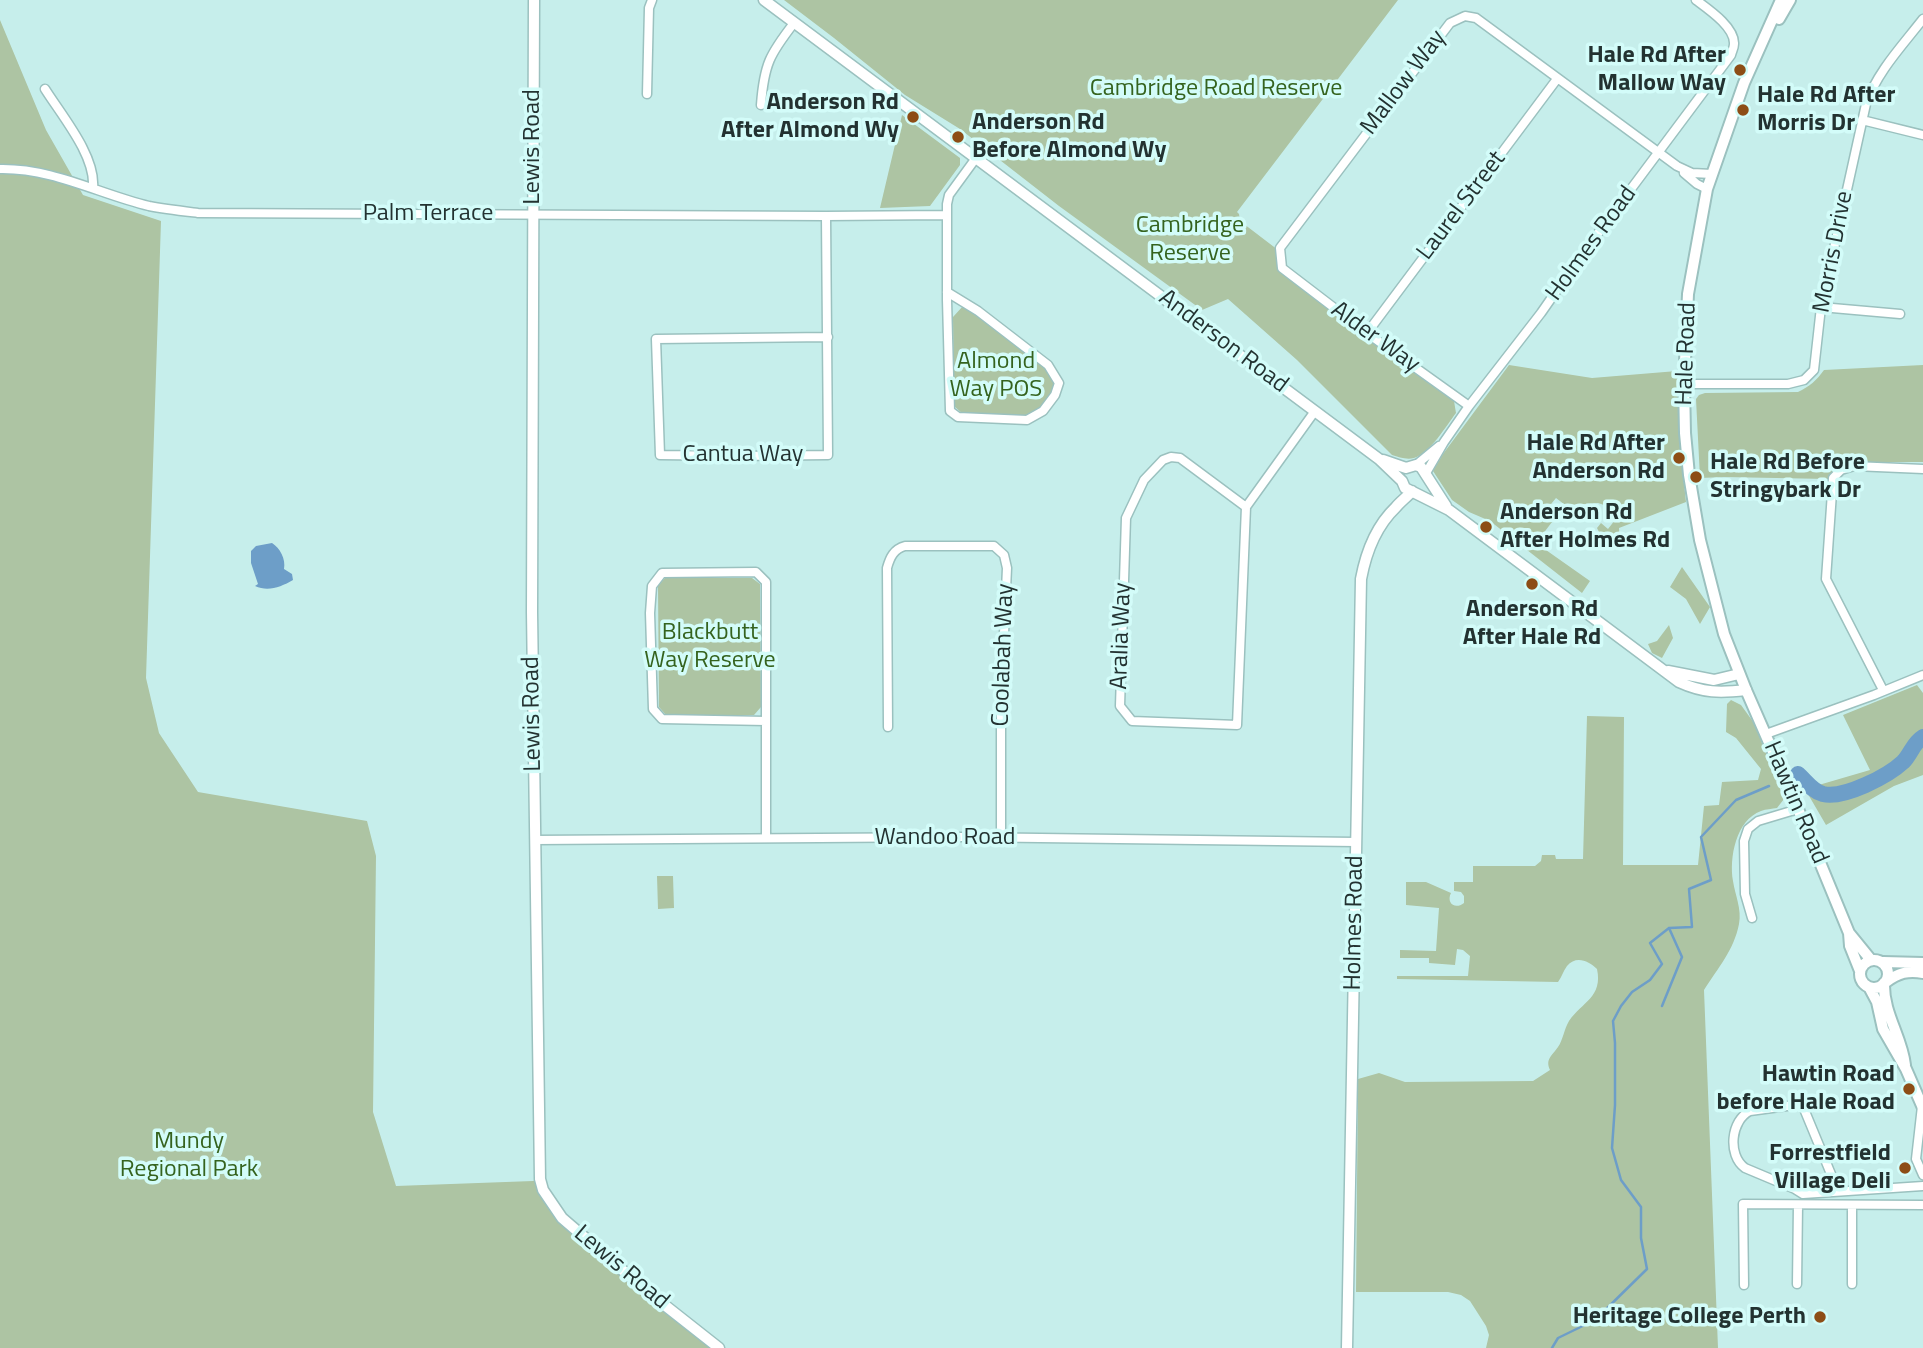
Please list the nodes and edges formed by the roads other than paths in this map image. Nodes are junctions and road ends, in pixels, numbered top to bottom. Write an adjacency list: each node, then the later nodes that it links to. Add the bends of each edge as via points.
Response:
1 (534, 0): 23 (street, Lewis Road)
2 (652, 0): 12 (street)
3 (764, 0): 8 (street, Anderson Road)
4 (1696, 0): 16 (street, Holmes Road, via 1731,31 1731,55)
5 (1781, 0): 9 (main road, Hale Road)
6 (1790, 0): 9 (main road, Hale Road)
7 (1923, 19): 14 (street, Morris Drive, via 1871,91)
8 (794, 23): 13 (street, via 768,60); 17 (street, Anderson Road)
9 (1764, 39): 20 (main road, Hale Road)
10 (1557, 79): 16 (street, Mallow Way); 26 (street, Mallow Way, via 1476,18 1465,16 1450,23 1280,248); 30 (street, Laurel Street)
11 (45, 89): 21 (street, via 88,155)
12 (647, 94)
13 (761, 104)
14 (1861, 120): 15 (street); 28 (street, Morris Drive)
15 (1923, 135)
16 (1659, 153): 18 (street, Mallow Way); 33 (street, Holmes Road)
17 (976, 158): 24 (street, via 949,195); 34 (street, Anderson Road)
18 (1677, 166): 20 (street, Mallow Way); 22 (street, Mallow Way)
19 (0, 169): 21 (street, Palm Terrace, via 64,178)
20 (1712, 174): 22 (main road, Hale Road)
21 (93, 188): 23 (street, Palm Terrace, via 149,205 198,213)
22 (1707, 189): 32 (main road, Hale Road, via 1688,293)
23 (533, 215): 25 (street, Palm Terrace); 56 (street, Lewis Road)
24 (946, 215): 25 (street, Palm Terrace); 27 (street)
25 (826, 216): 31 (street, Cantua Way)
26 (1282, 268): 30 (street, Alder Way)
27 (947, 292): 27 (street, via 950,411 958,417 1027,420 1043,411 1059,383 1048,365)
28 (1821, 307): 29 (street); 32 (street, Morris Drive, via 1814,370 1804,380)
29 (1899, 314)
30 (1367, 333): 33 (street, Alder Way)
31 (828, 337): 31 (street, Cantua Way, via 828,455 660,454 656,339)
32 (1684, 384): 46 (main road, Hale Road, via 1685,433 1700,540)
33 (1469, 406): 35 (street, Holmes Road)
34 (1315, 411): 36 (street, Anderson Road); 42 (street)
35 (1444, 442): 37 (street, Holmes Road); 39 (street, Holmes Road)
36 (1379, 459): 37 (street, Anderson Road); 40 (street, Anderson Road)
37 (1411, 466): 39 (street, Anderson Road, via 1421,467); 40 (street, via 1401,475)
38 (1923, 469): 49 (street, via 1854,466 1833,478 1826,579)
39 (1427, 474): 41 (street, via 1424,487); 44 (street, Anderson Road)
40 (1402, 482): 41 (street, Anderson Road); 43 (street, Holmes Road)
41 (1413, 491): 43 (street, Holmes Road); 44 (street, Anderson Road)
42 (1246, 507): 42 (street, Aralia Way, via 1237,725 1132,721 1120,706 1126,518 1144,480 1163,460 1180,458)
43 (1395, 507): 57 (street, Holmes Road, via 1373,538 1361,579)
44 (1449, 510): 45 (street, Anderson Road)
45 (1664, 670): 46 (street, Anderson Road, via 1714,680); 48 (street, Anderson Road, via 1698,689)
46 (1739, 674): 48 (main road, Hawtin Road)
47 (1923, 674): 49 (street)
48 (1746, 690): 52 (main road, Hawtin Road)
49 (1883, 690): 52 (street)
50 (766, 720): 50 (street, via 766,582 755,572 662,573 652,586 650,613 653,709 662,719); 54 (street)
51 (888, 727): 55 (street, Coolabah Way, via 887,568 893,553 905,546 994,546 1004,555 1007,568)
52 (1766, 734): 53 (main road, Hawtin Road)
53 (1798, 809): 58 (street, via 1758,821 1748,829 1745,894); 59 (main road, Hawtin Road)
54 (766, 838): 55 (street, Wandoo Road); 56 (street, Wandoo Road)
55 (1001, 838): 57 (street, Wandoo Road)
56 (535, 840): 78 (street, Lewis Road, via 543,1190 562,1218)
57 (1356, 842): 79 (street, Holmes Road)
58 (1752, 918)
59 (1849, 933): 60 (main road, Hawtin Road); 63 (main road, Hawtin Road)
60 (1871, 960): 61 (main road); 63 (main road)
61 (1883, 962): 62 (main road); 65 (main road, via 1888,970)
62 (1923, 963)
63 (1860, 971): 66 (main road)
64 (1923, 973): 65 (main road, via 1900,973)
65 (1885, 983): 66 (main road); 67 (main road)
66 (1869, 987): 67 (main road, via 1883,1029)
67 (1906, 1069): 68 (main road)
68 (1923, 1107): 69 (street, via 1916,1159)
69 (1923, 1175)
70 (1923, 1186): 71 (street)
71 (1838, 1191): 71 (street, via 1803,1194 1739,1164 1733,1142 1742,1115 1802,1104)
72 (1798, 1205): 73 (street); 75 (street); 77 (street, via 1743,1204)
73 (1852, 1205): 74 (street); 76 (street)
74 (1923, 1205)
75 (1797, 1284)
76 (1852, 1284)
77 (1744, 1285)
78 (719, 1348)
79 (1347, 1348)

